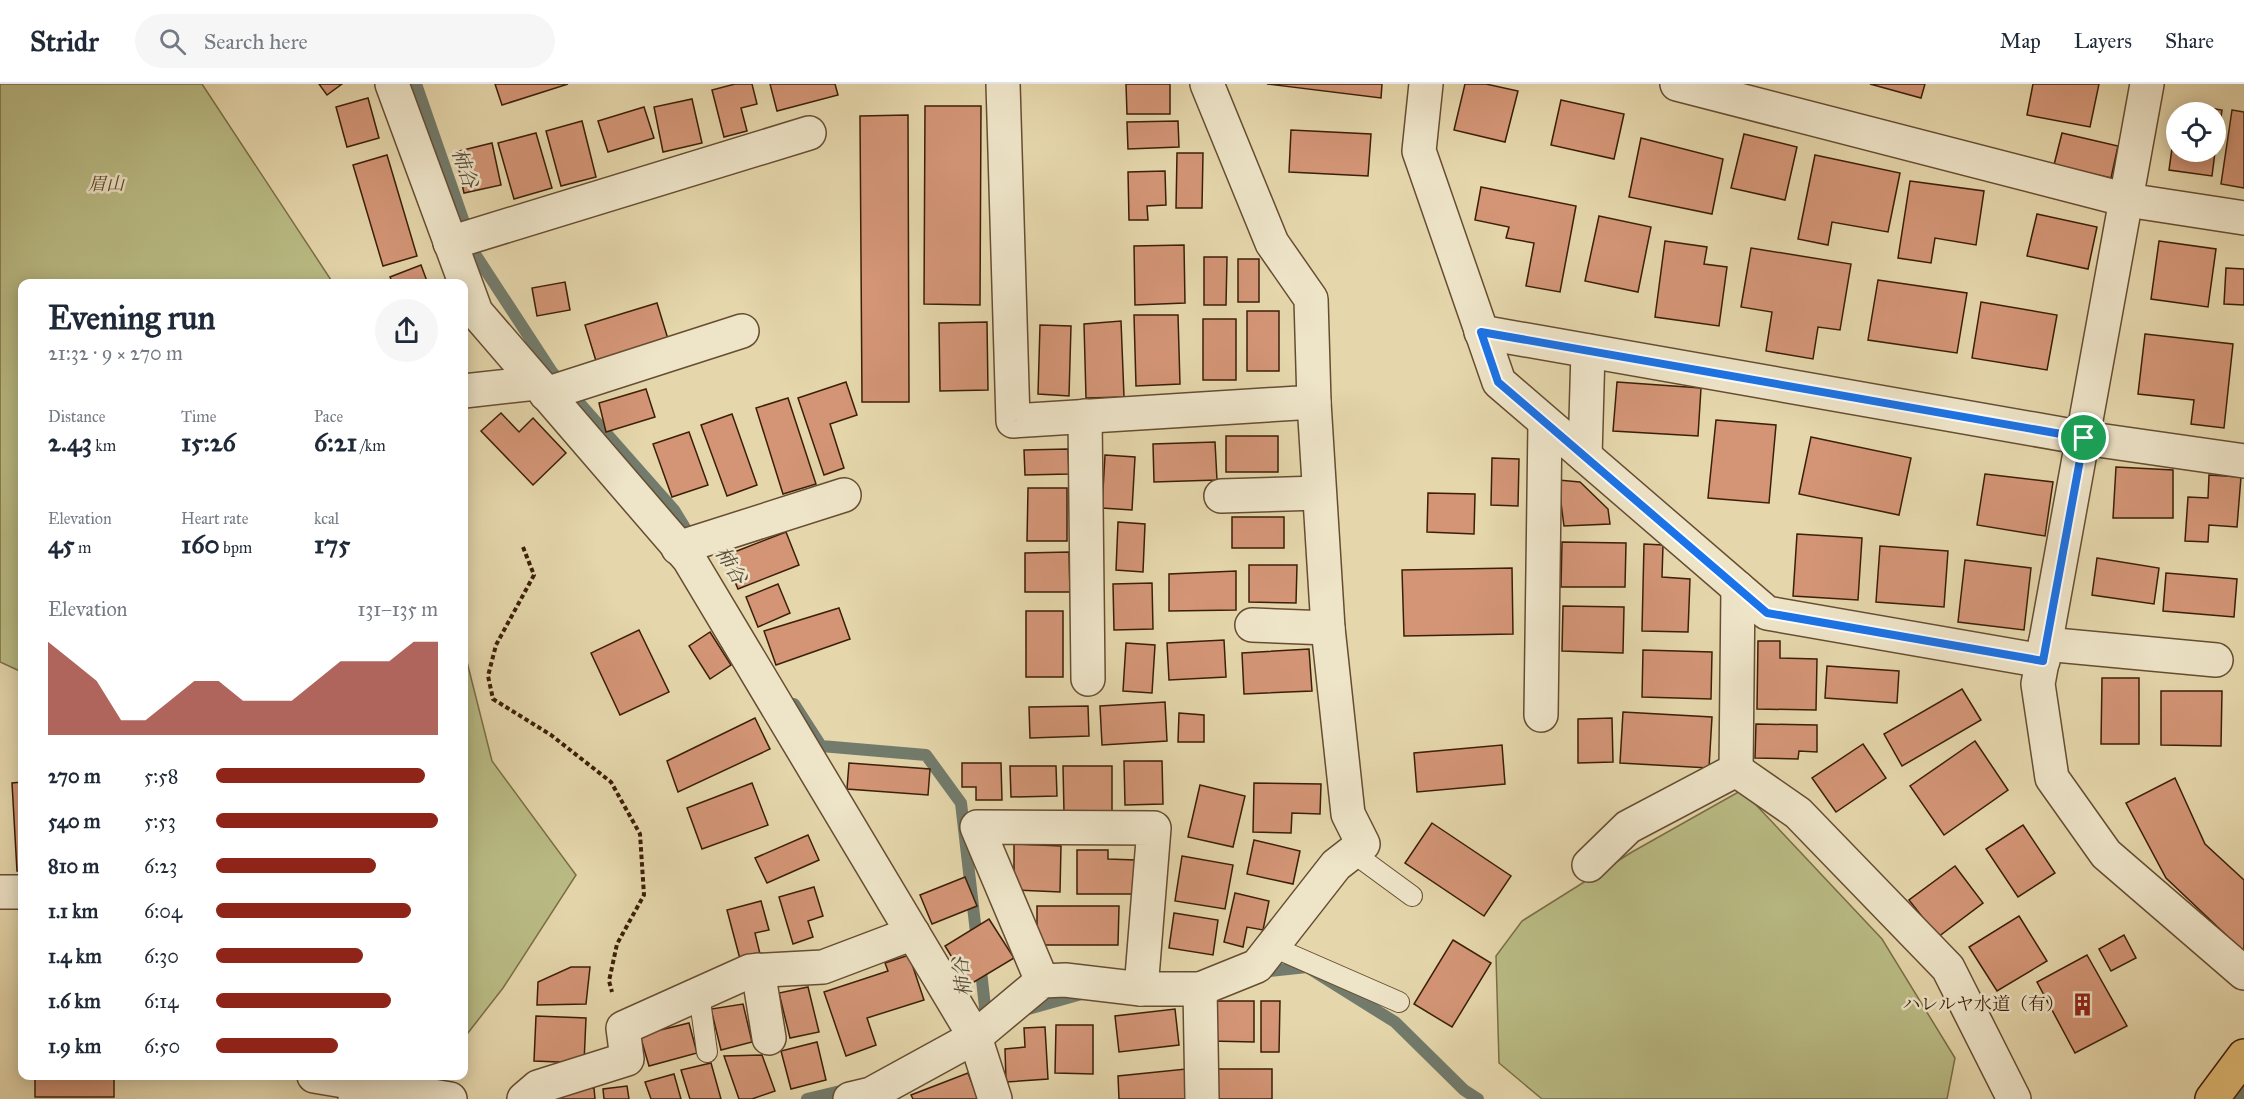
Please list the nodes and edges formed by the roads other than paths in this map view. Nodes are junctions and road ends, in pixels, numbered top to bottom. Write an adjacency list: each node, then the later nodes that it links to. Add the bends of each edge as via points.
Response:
1 (392, 84): 10 (street)
2 (1003, 84): 19 (street, via 1013,421)
3 (1207, 84): 18 (street, via 1272,243 1311,299)
4 (1426, 84): 14 (street, via 1419,151)
5 (1677, 84): 8 (street)
6 (2147, 84): 8 (street)
7 (809, 133): 10 (street)
8 (2127, 200): 9 (street); 21 (street)
9 (2244, 218)
10 (450, 243): 11 (street)
11 (464, 279)
12 (468, 291): 16 (street, via 476,312)
13 (742, 331): 16 (street)
14 (1481, 332): 15 (street); 20 (street, via 1498,382)
15 (1588, 351): 21 (street); 22 (street)
16 (541, 389): 17 (street); 27 (street)
17 (468, 391)
18 (1314, 402): 19 (street); 24 (street)
19 (1085, 416): 33 (street)
20 (1545, 423): 22 (street); 34 (street)
21 (2084, 438): 23 (street); 31 (street)
22 (1585, 456): 28 (street)
23 (2244, 461)
24 (1320, 493): 26 (street); 30 (street)
25 (844, 495): 27 (street)
26 (1221, 496)
27 (678, 548): 41 (street, via 689,559)
28 (1738, 588): 31 (street, via 1767,613); 35 (street)
29 (1252, 625): 30 (street)
30 (1328, 628): 36 (street, via 1348,814 1363,844)
31 (2044, 653): 32 (street); 44 (street, via 2038,684 2052,778 2106,854)
32 (2216, 660)
33 (1088, 678)
34 (1541, 715)
35 (1736, 770): 37 (street, via 1628,827); 61 (street, via 1798,813 1948,968)
36 (1352, 852): 40 (lane); 42 (street, via 1336,865)
37 (1589, 864)
38 (0, 892): 39 (street)
39 (18, 892)
40 (1412, 896)
41 (913, 933): 43 (street, via 823,967); 50 (street)
42 (1273, 947): 47 (street, via 1257,966); 49 (lane)
43 (758, 970): 48 (street); 51 (street)
44 (2244, 974)
45 (1042, 981): 46 (street); 46 (street, via 977,826 1154,828); 50 (street)
46 (1141, 989): 47 (street)
47 (1200, 989): 60 (street)
48 (693, 997): 52 (lane, via 701,1008); 57 (street, via 623,1028 627,1059 538,1087)
49 (1399, 1002)
50 (975, 1037): 58 (street, via 871,1094); 59 (street)
51 (769, 1038)
52 (706, 1052)
53 (2244, 1056): 62 (highway)
54 (327, 1080): 55 (street)
55 (368, 1093): 56 (street)
56 (450, 1099)
57 (524, 1099)
58 (850, 1099)
59 (995, 1099)
60 (1202, 1099)
61 (2014, 1099)
62 (2212, 1099)

